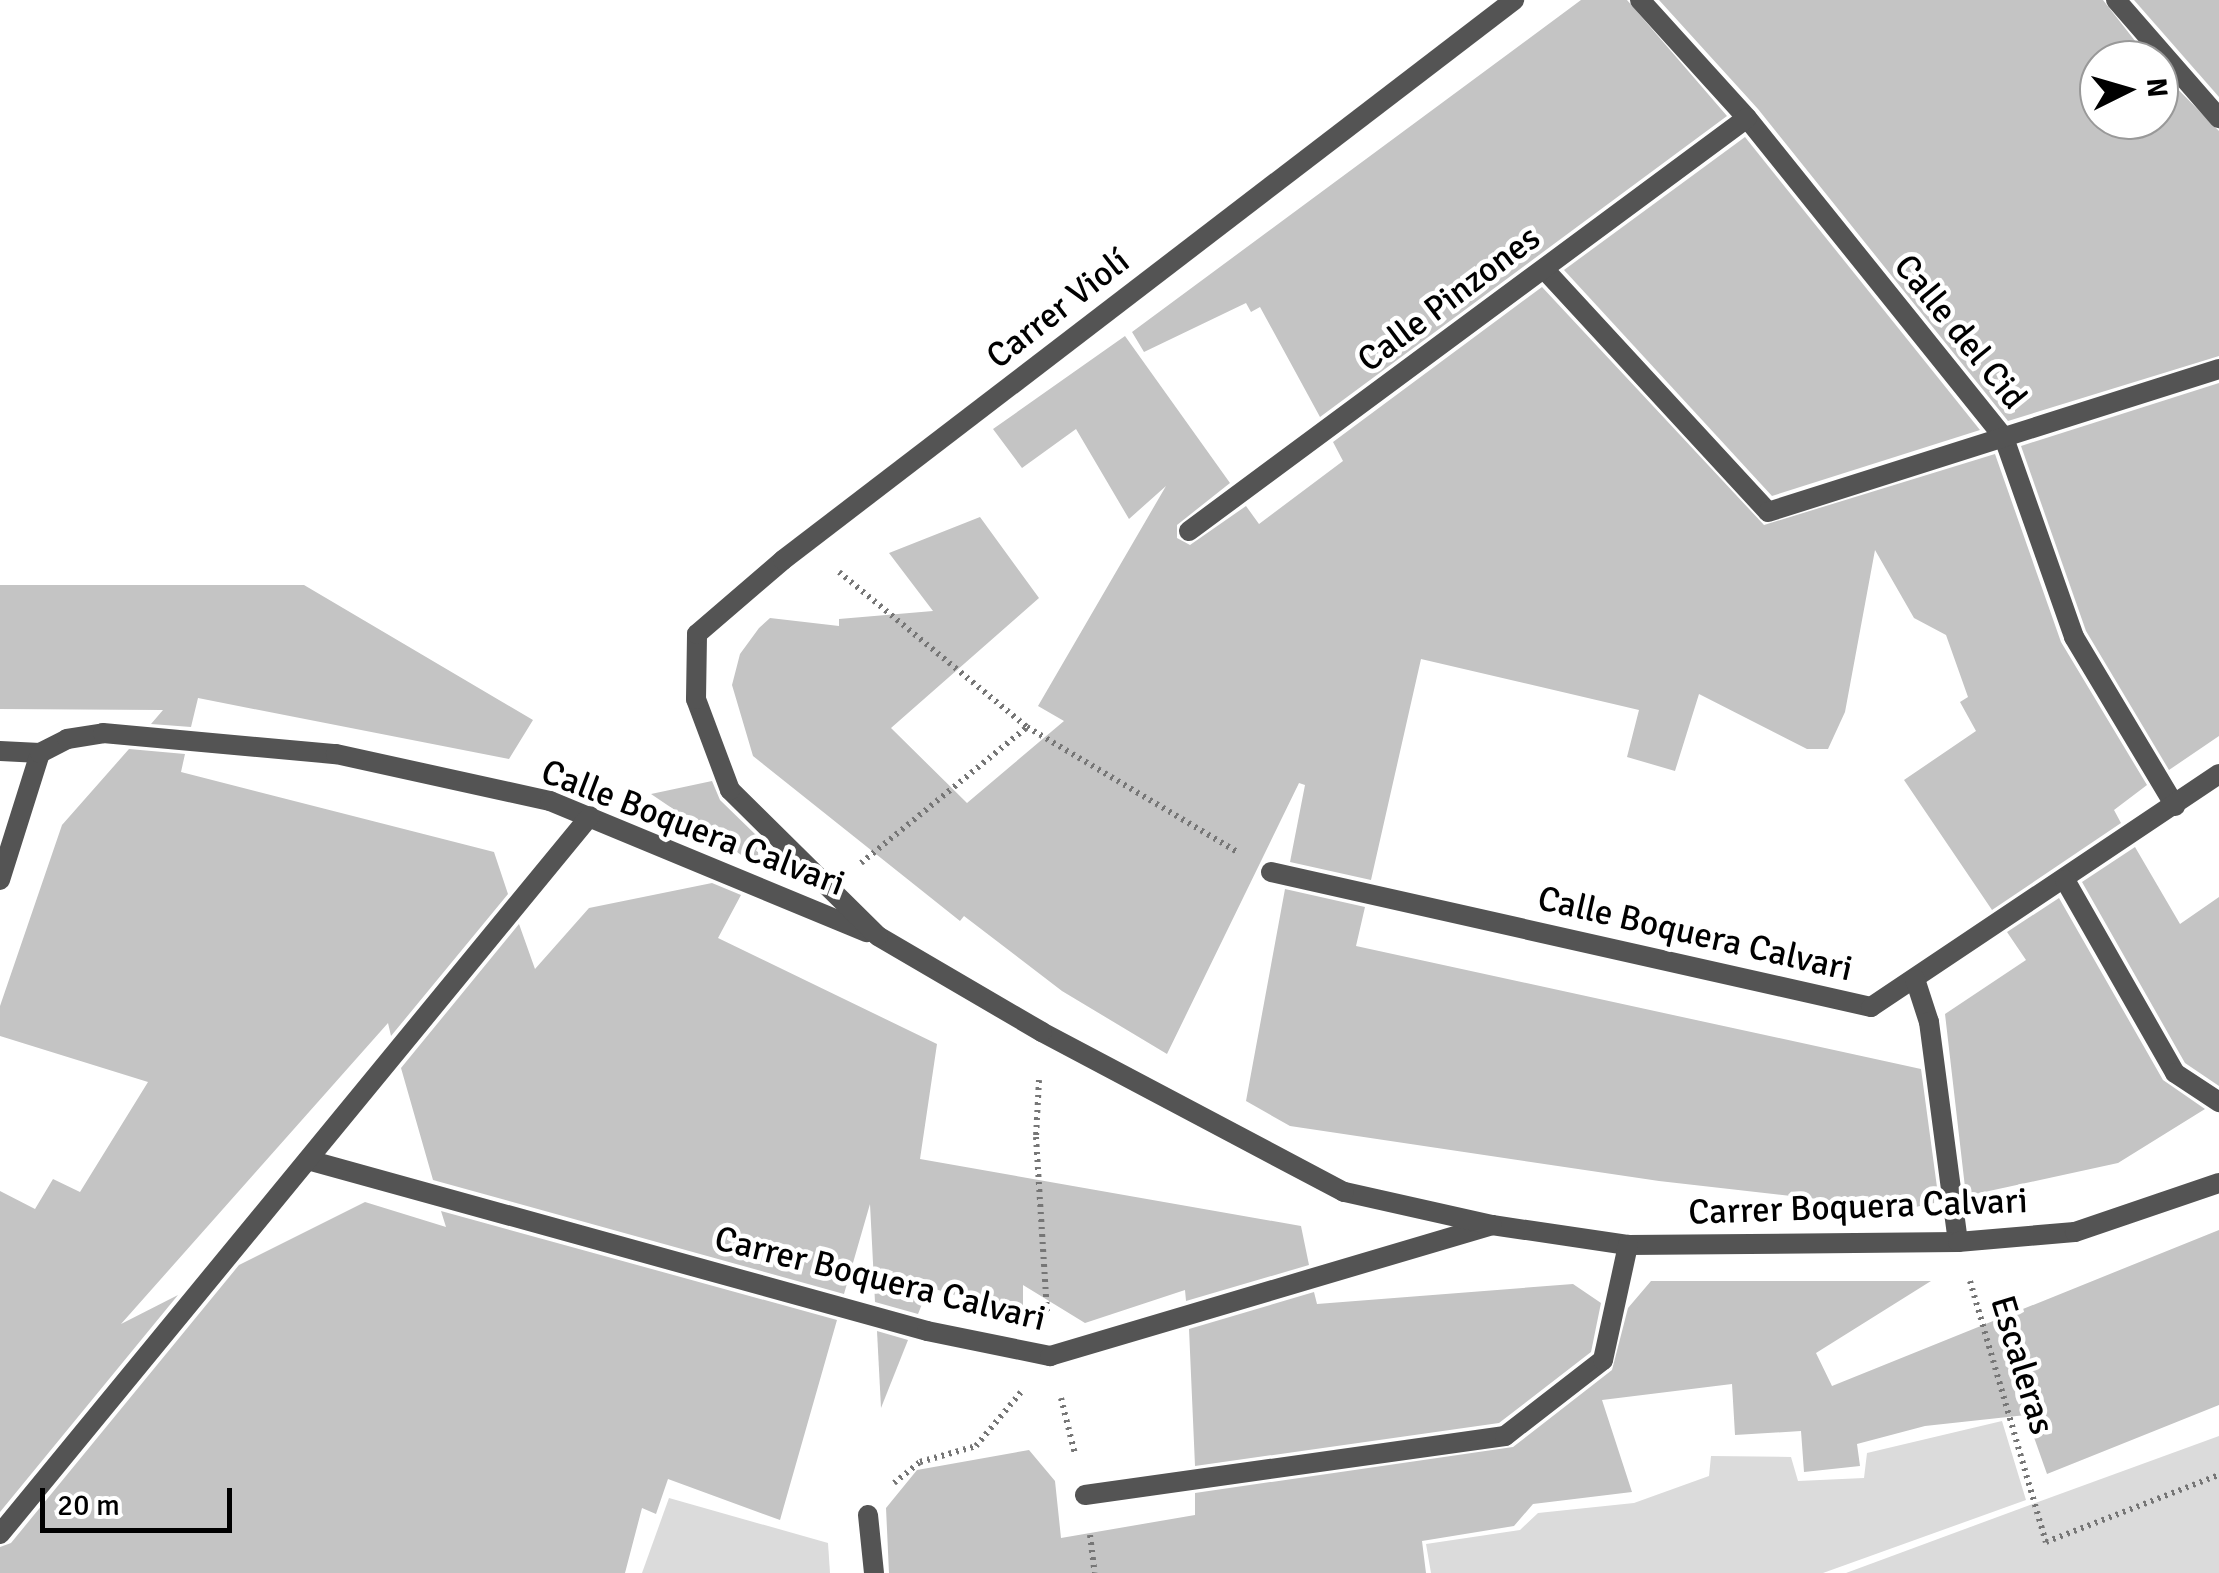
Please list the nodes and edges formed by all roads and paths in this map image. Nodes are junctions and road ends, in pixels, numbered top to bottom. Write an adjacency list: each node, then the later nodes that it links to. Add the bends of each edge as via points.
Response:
1 (1514, 0): 10 (street, Carrer Violí)
2 (1640, 0): 4 (street, Calle del Cid)
3 (2116, 0): 5 (street)
4 (1746, 118): 6 (street, Calle Pinzones); 8 (street, Calle del Cid)
5 (2219, 118)
6 (1544, 269): 8 (street, via 1768,512); 9 (street, Calle Pinzones)
7 (2219, 369): 8 (street)
8 (2004, 438): 16 (street, Calle del Cid, via 2074,637)
9 (1189, 531)
10 (805, 545): 11 (street, Carrer Violí, via 698,634); 12 (path)
11 (696, 699): 21 (street, Carrer Boquera Calvari, via 730,790)
12 (1027, 727): 18 (path); 21 (path)
13 (0, 751): 14 (street)
14 (40, 753): 17 (street, Calle Boquera Calvari, via 67,738 103,733 336,754 550,800); 19 (street)
15 (2219, 774): 16 (street, Calle Boquera Calvari)
16 (2176, 806): 20 (street, Calle Boquera Calvari)
17 (590, 816): 22 (street, Calle Boquera Calvari); 26 (street)
18 (1271, 872): 23 (street, Calle Boquera Calvari, via 1871,1007)
19 (0, 880)
20 (2065, 880): 23 (street, Calle Boquera Calvari); 24 (street, via 2175,1072)
21 (830, 889): 22 (street, Carrer Boquera Calvari)
22 (878, 936): 28 (street, Carrer Boquera Calvari, via 1042,1032 1344,1192)
23 (1914, 978): 29 (street, via 1929,1022)
24 (2219, 1102)
25 (1036, 1137): 31 (path)
26 (308, 1160): 31 (street, Carrer Boquera Calvari, via 927,1332); 35 (street)
27 (2219, 1183): 29 (street, Carrer Boquera Calvari, via 2075,1232)
28 (1492, 1225): 30 (street, Carrer Boquera Calvari); 31 (street, Carrer Boquera Calvari)
29 (1958, 1242): 30 (street, Carrer Boquera Calvari); 32 (path, Escaleras, via 2046,1542)
30 (1628, 1245): 33 (street, via 1603,1360 1505,1436)
31 (1050, 1356): 34 (path, via 976,1446 920,1462)
32 (2219, 1475)
33 (1085, 1495)
34 (868, 1515): 36 (street)
35 (0, 1534)
36 (874, 1573)

